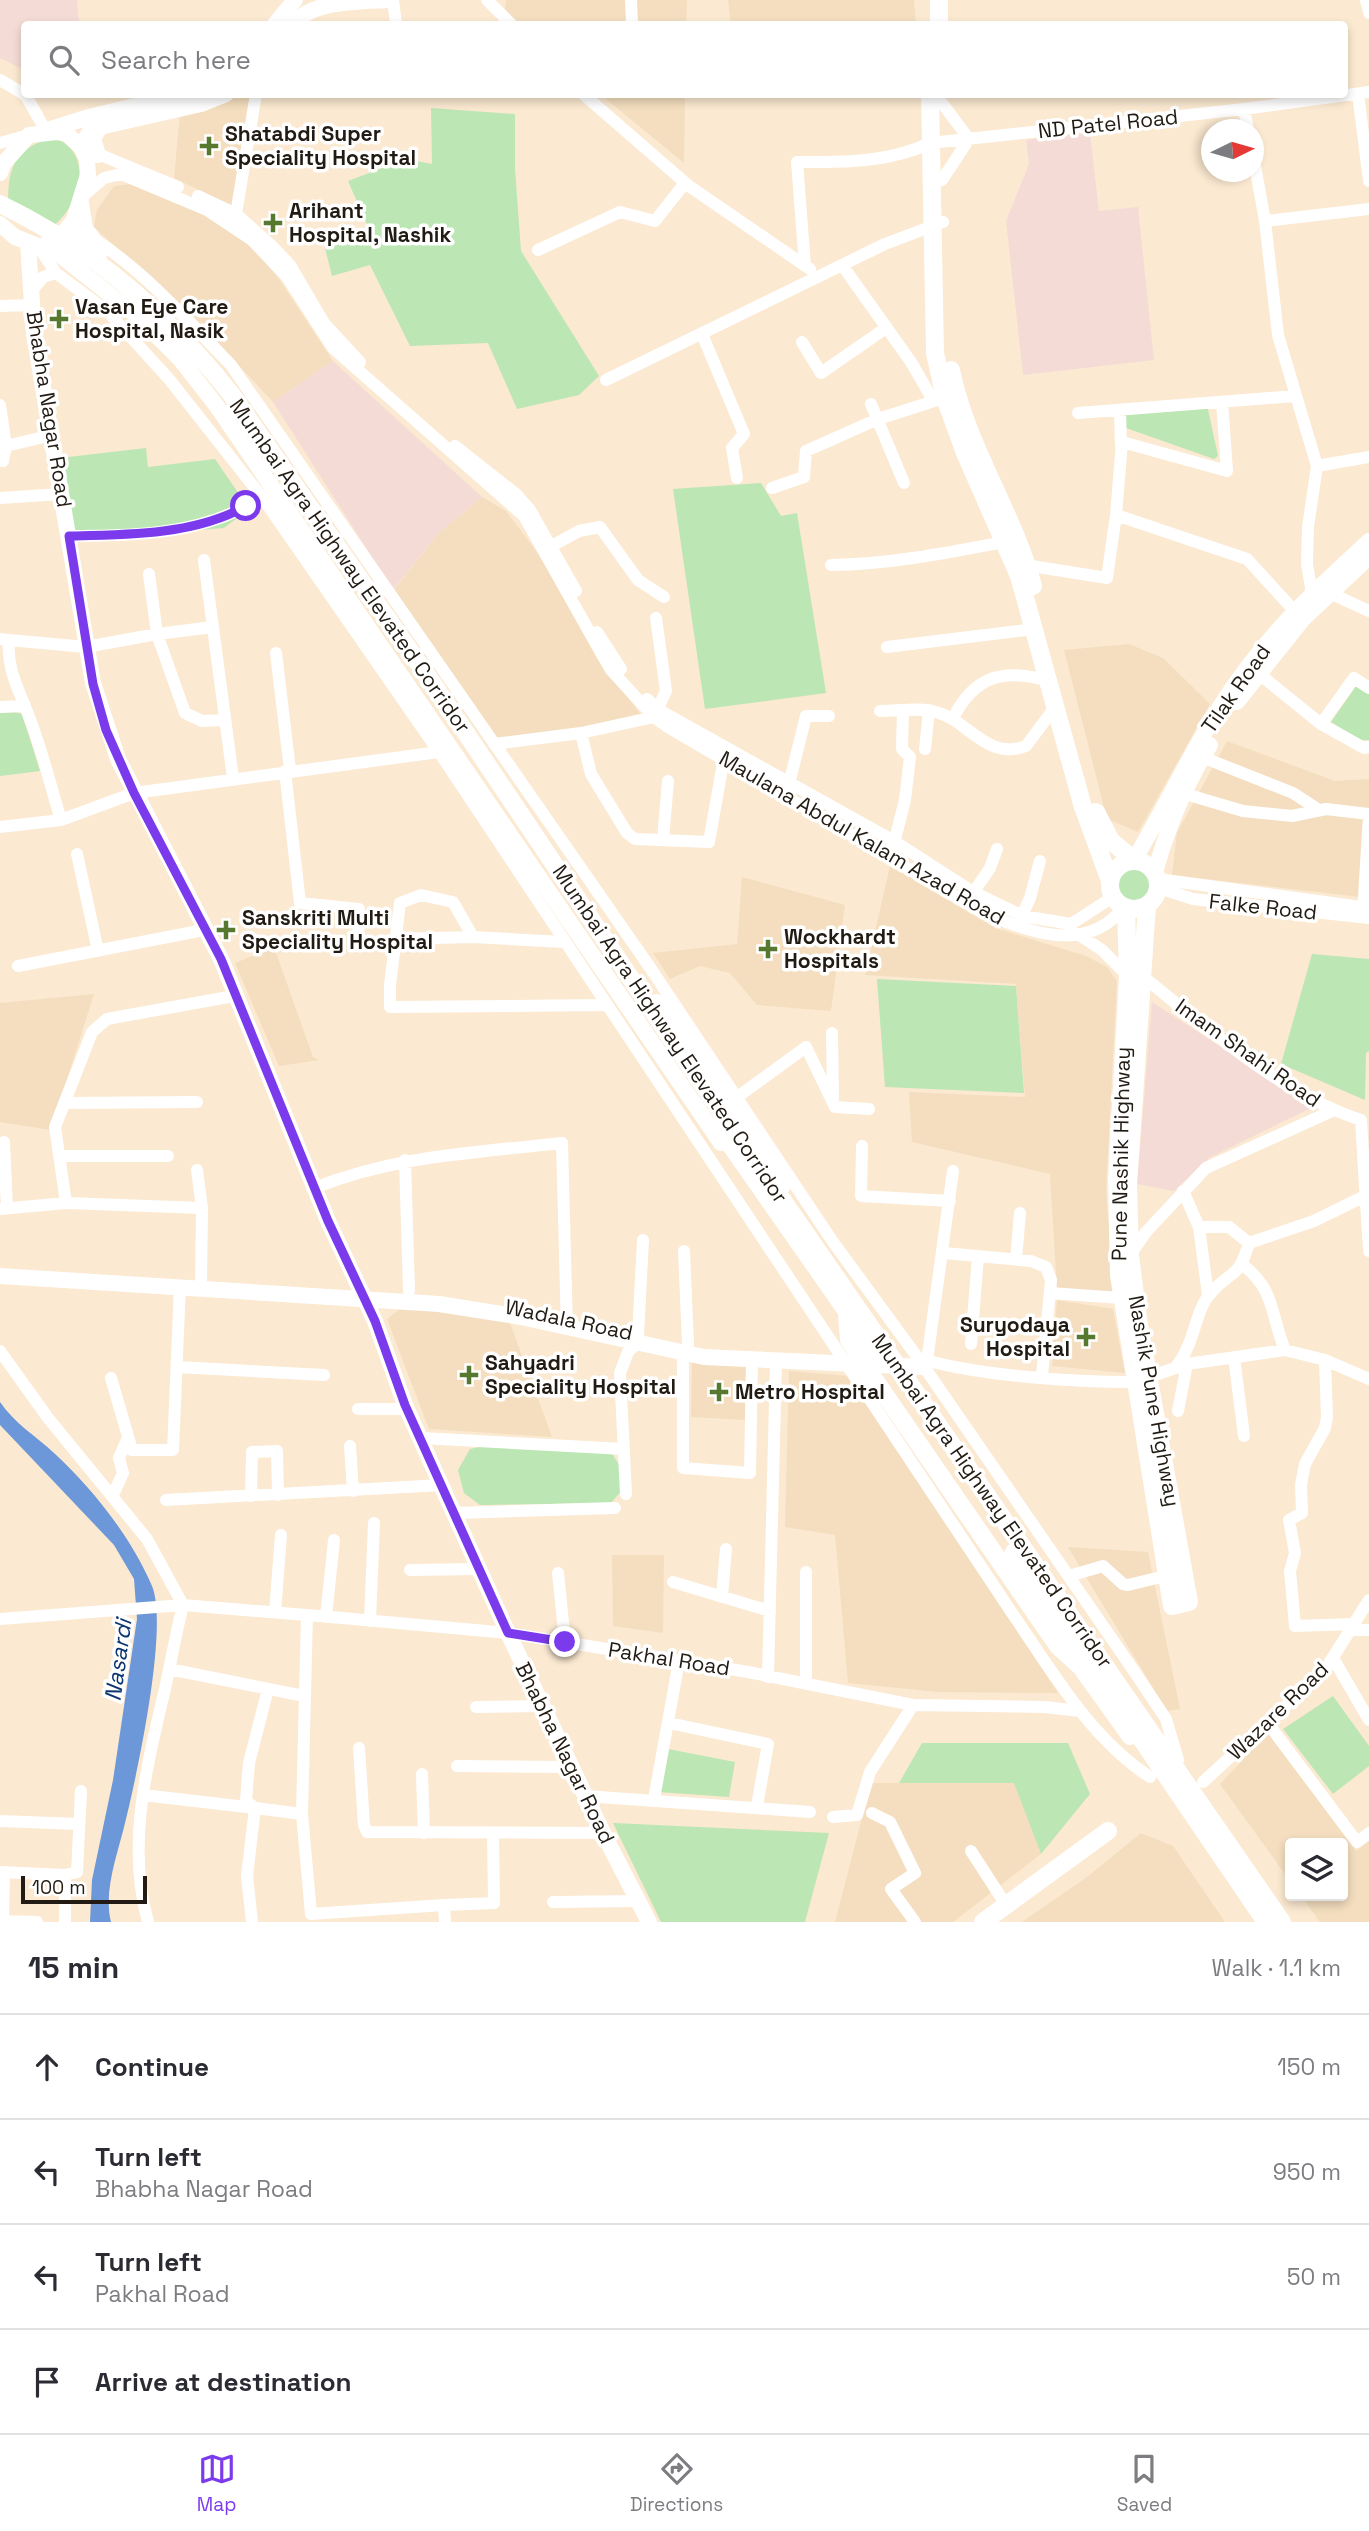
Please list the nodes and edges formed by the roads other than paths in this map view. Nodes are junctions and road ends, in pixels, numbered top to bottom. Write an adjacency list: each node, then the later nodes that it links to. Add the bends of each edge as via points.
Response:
1 (391, 0): 7 (main road); 11 (street)
2 (487, 0): 12 (street)
3 (631, 0): 13 (street)
4 (930, 0): 14 (highway)
5 (939, 0): 15 (highway)
6 (1366, 0): 9 (street)
7 (323, 4): 8 (main road)
8 (294, 9): 10 (main road)
9 (1369, 13)
10 (279, 21)
11 (395, 21)
12 (508, 21)
13 (632, 21)
14 (930, 21)
15 (939, 21)
16 (0, 80): 17 (street)
17 (21, 92)
18 (1364, 93): 35 (street)
19 (27, 98): 30 (street)
20 (168, 98): 30 (main road)
21 (216, 98): 29 (main road)
22 (255, 98): 48 (street)
23 (588, 98): 43 (street)
24 (938, 98): 34 (highway)
25 (939, 98): 32 (street)
26 (1326, 98): 27 (street, ND Patel Road)
27 (1244, 109): 28 (street); 32 (street, ND Patel Road)
28 (1246, 119)
29 (100, 127): 36 (main road, via 89,133); 37 (main road, via 93,139)
30 (46, 131): 31 (main road); 36 (main road, via 67,134)
31 (29, 135): 33 (street); 39 (main road)
32 (969, 139): 34 (street, ND Patel Road); 40 (street)
33 (0, 143)
34 (936, 143): 40 (highway); 51 (highway); 57 (street, ND Patel Road, via 857,161 796,163)
35 (1367, 146): 41 (street)
36 (81, 147): 37 (street, Maulana Abdul Kalam Azad Road); 44 (main road, via 88,175)
37 (98, 155): 38 (street, Maulana Abdul Kalam Azad Road)
38 (124, 171): 44 (street, via 104,178); 48 (street, Maulana Abdul Kalam Azad Road)
39 (0, 173)
40 (942, 180): 51 (highway)
41 (1369, 181)
42 (1258, 182): 49 (street)
43 (685, 183): 55 (street, via 655,220 620,212); 57 (street)
44 (82, 197): 52 (main road); 53 (street)
45 (0, 204): 208 (highway, Mumbai Agra Highway Elevated Corridor, via 70,241 111,272 176,330 231,394 433,684)
46 (1369, 209): 49 (street)
47 (0, 213): 208 (highway, Mumbai Agra Highway Elevated Corridor, via 99,276 165,334 203,376 340,568 640,1013)
48 (233, 218): 90 (street, Maulana Abdul Kalam Azad Road, via 287,277 322,335 509,500)
49 (1265, 221): 66 (street, via 1278,335)
50 (0, 223): 54 (main road)
51 (938, 224): 56 (street); 67 (highway, via 935,353)
52 (70, 228): 53 (street); 54 (main road); 220 (main road, via 159,304 238,392)
53 (94, 237): 124 (street, via 154,286 231,365)
54 (37, 244): 58 (street); 60 (main road, Bhabha Nagar Road); 219 (main road, via 137,316 180,359 216,405)
55 (538, 250)
56 (842, 265): 59 (street); 62 (street)
57 (805, 266): 59 (street)
58 (56, 273): 60 (street, via 43,277); 128 (street, via 107,311 177,389 262,497)
59 (820, 276): 63 (street)
60 (31, 298): 61 (street); 74 (main road, Bhabha Nagar Road)
61 (0, 306)
62 (886, 328): 64 (street, via 821,373); 67 (street)
63 (702, 334): 65 (street); 80 (street, via 744,433 732,448)
64 (802, 342)
65 (606, 380)
66 (1295, 396): 68 (street); 79 (street)
67 (945, 397): 73 (street); 88 (highway, via 965,453)
68 (1222, 402): 71 (street); 75 (street, via 1227,471 1126,442)
69 (871, 404): 73 (street)
70 (0, 405): 76 (street)
71 (1120, 410): 72 (street); 75 (street)
72 (1078, 414)
73 (878, 419): 81 (street); 82 (street, via 806,451 804,477)
74 (52, 436): 76 (street); 83 (main road, Bhabha Nagar Road)
75 (1121, 445): 86 (street)
76 (6, 446): 78 (street)
77 (1369, 457): 79 (street)
78 (0, 461)
79 (1317, 466): 97 (street, via 1308,527)
80 (737, 478)
81 (904, 484)
82 (772, 488)
83 (62, 494): 84 (street); 87 (main road, Bhabha Nagar Road)
84 (0, 498)
85 (246, 506): 87 (street, via 223,519 140,533)
86 (1116, 515): 93 (street, via 1107,578); 100 (street, via 1247,559)
87 (69, 536): 106 (main road, Bhabha Nagar Road)
88 (1010, 538): 93 (highway); 94 (street, via 886,563)
89 (1369, 541): 97 (main road, Tilak Road)
90 (549, 548): 98 (street, via 579,531 600,527 638,580); 118 (street, Maulana Abdul Kalam Azad Road, via 600,654)
91 (1369, 557): 96 (main road, Tilak Road)
92 (204, 560): 102 (street)
93 (1021, 564): 103 (highway); 146 (highway, via 1094,808 1111,841)
94 (831, 565)
95 (149, 574): 104 (street)
96 (1330, 593): 99 (street); 100 (main road, Tilak Road)
97 (1312, 594): 100 (main road, Tilak Road)
98 (664, 597)
99 (1369, 611)
100 (1299, 615): 109 (main road, Tilak Road); 146 (main road, Tilak Road, via 1230,692)
101 (656, 618): 118 (street, via 666,691)
102 (214, 627): 104 (street); 121 (street)
103 (1035, 629): 107 (street); 110 (highway)
104 (157, 634): 106 (street); 121 (street, via 185,713 202,721)
105 (5, 639): 106 (street); 112 (street)
106 (86, 647): 135 (main road, Bhabha Nagar Road, via 106,730)
107 (887, 647)
108 (276, 653): 130 (street)
109 (1258, 673): 122 (street); 129 (main road, Tilak Road)
110 (1049, 681): 113 (highway); 120 (street, via 1021,675 983,681 962,700)
111 (1369, 688): 122 (street, via 1354,678)
112 (24, 706): 114 (street); 139 (street)
113 (1056, 706): 120 (street, via 1026,746 1006,750 982,742); 150 (highway, Pune Nashik Highway, via 1083,807)
114 (0, 707)
115 (929, 710): 117 (street); 120 (street); 126 (street)
116 (880, 711): 117 (street)
117 (903, 711): 142 (street, via 902,749 910,757)
118 (656, 713): 123 (street); 127 (street, Maulana Abdul Kalam Azad Road)
119 (829, 716): 132 (street, via 806,716)
120 (953, 718)
121 (225, 720): 131 (street)
122 (1321, 724): 125 (street)
123 (581, 733): 124 (street); 141 (street, via 591,774 627,833 635,839)
124 (494, 744): 166 (street)
125 (1369, 747)
126 (925, 749)
127 (725, 751): 132 (street); 134 (street, Maulana Abdul Kalam Azad Road); 141 (street, via 709,842)
128 (439, 752): 130 (street); 159 (street)
129 (1202, 757): 136 (main road, Tilak Road); 137 (street, via 1293,793)
130 (288, 771): 131 (street); 157 (street, via 300,903 359,909)
131 (233, 778): 135 (street)
132 (790, 780): 134 (street); 142 (street)
133 (668, 781): 141 (street)
134 (781, 792): 145 (street, Maulana Abdul Kalam Azad Road)
135 (134, 793): 139 (street); 154 (main road, Bhabha Nagar Road)
136 (1182, 793): 137 (street, via 1243,811 1292,816); 148 (main road, Tilak Road, via 1165,836)
137 (1319, 810): 138 (street)
138 (1369, 814): 152 (street)
139 (61, 820): 140 (street)
140 (0, 827)
141 (663, 840)
142 (894, 841): 145 (street); 149 (street)
143 (997, 849): 149 (street)
144 (77, 855): 160 (street)
145 (891, 857): 149 (street, Maulana Abdul Kalam Azad Road)
146 (1134, 860): 148 (highway, via 1146,863); 150 (highway, via 1116,868)
147 (1040, 861): 153 (street)
148 (1157, 880): 151 (highway); 152 (street, Falke Road)
149 (970, 898): 153 (street, Maulana Abdul Kalam Azad Road)
150 (1118, 898): 151 (highway); 153 (street, via 1071,924); 155 (street, Maulana Abdul Kalam Azad Road, via 1110,923); 162 (highway, Pune Nashik Highway)
151 (1147, 906): 162 (highway, Nashik Pune Highway)
152 (1366, 913)
153 (1019, 921): 155 (street, Maulana Abdul Kalam Azad Road, via 1057,936)
154 (204, 930): 160 (street); 163 (main road, Bhabha Nagar Road)
155 (1078, 934): 162 (street)
156 (473, 937): 158 (street); 158 (street, via 453,902 421,895 400,903); 159 (street)
157 (358, 938)
158 (395, 939): 164 (street, via 390,1007)
159 (563, 942): 164 (street)
160 (98, 951): 161 (street)
161 (18, 967)
162 (1134, 976): 171 (street, Imam Shahi Road); 195 (highway, Nashik Pune Highway); 207 (highway, Pune Nashik Highway, via 1117,1179)
163 (234, 996): 168 (street, via 107,1019 92,1032); 181 (main road, Bhabha Nagar Road)
164 (605, 1005): 217 (street)
165 (832, 1033): 169 (street)
166 (736, 1098): 169 (street, via 806,1047); 220 (street)
167 (197, 1101): 168 (street)
168 (64, 1103): 175 (street, via 55,1127)
169 (833, 1103): 170 (street, via 838,1109)
170 (869, 1108)
171 (1332, 1111): 172 (street, Imam Shahi Road); 182 (street, via 1206,1168)
172 (1365, 1116): 180 (street)
173 (4, 1142): 186 (street)
174 (862, 1146): 184 (street, via 861,1196)
175 (59, 1156): 176 (street); 185 (street)
176 (169, 1156)
177 (405, 1160): 181 (street); 203 (street); 209 (street, via 562,1143)
178 (197, 1170): 187 (street)
179 (953, 1171): 184 (street)
180 (1368, 1174): 183 (street)
181 (314, 1188): 204 (main road, Bhabha Nagar Road)
182 (1182, 1191): 189 (street); 195 (street)
183 (1365, 1196): 191 (street, via 1314,1221); 193 (street)
184 (950, 1201): 194 (street)
185 (66, 1203): 186 (street); 187 (street)
186 (4, 1208)
187 (202, 1208): 201 (street)
188 (1020, 1213): 197 (street)
189 (1199, 1227): 191 (street, via 1228,1227); 206 (street)
190 (643, 1240): 210 (street)
191 (1249, 1243): 198 (street)
192 (684, 1251): 212 (street)
193 (1369, 1251)
194 (944, 1253): 196 (street); 220 (street)
195 (1130, 1255): 228 (highway, Nashik Pune Highway)
196 (978, 1256): 197 (street); 211 (street)
197 (1016, 1260): 205 (street, via 1046,1267)
198 (1243, 1265): 206 (street); 213 (street, via 1269,1291)
199 (0, 1269): 201 (main road, Wadala Road)
200 (0, 1276): 202 (main road, Wadala Road)
201 (201, 1284): 202 (main road, Wadala Road); 204 (main road, Wadala Road)
202 (180, 1286): 223 (street)
203 (409, 1291): 204 (main road, Wadala Road); 209 (main road, Wadala Road, via 464,1298)
204 (361, 1293): 209 (main road, Wadala Road); 230 (main road, Bhabha Nagar Road)
205 (1050, 1293): 207 (street); 225 (street)
206 (1208, 1295): 222 (street)
207 (1121, 1298): 228 (highway, Pune Nashik Highway)
208 (851, 1307): 271 (highway, via 893,1337 1089,1625); 274 (highway, via 849,1340 1058,1646); 328 (highway, Mumbai Agra Highway Elevated Corridor); 329 (highway, Mumbai Agra Highway Elevated Corridor)
209 (567, 1323): 210 (main road, Wadala Road)
210 (637, 1339): 212 (main road, Wadala Road); 236 (street, via 620,1373)
211 (971, 1344)
212 (686, 1349): 216 (main road, Wadala Road); 216 (street, via 682,1468 750,1473); 217 (main road, Wadala Road)
213 (1285, 1350): 215 (street); 218 (street)
214 (0, 1351): 240 (street, via 48,1418)
215 (1234, 1357): 222 (street); 233 (street)
216 (752, 1360): 221 (main road, Wadala Road)
217 (845, 1360): 219 (main road); 221 (main road, Wadala Road); 283 (street)
218 (1325, 1360): 227 (street); 267 (street, via 1325,1428 1305,1464 1302,1513 1289,1520 1295,1553 1290,1571 1295,1626)
219 (870, 1361): 220 (main road); 274 (main road)
220 (915, 1361): 225 (street); 255 (street); 271 (main road)
221 (776, 1362): 261 (street)
222 (1181, 1366): 228 (street); 231 (street)
223 (177, 1367): 224 (street); 232 (street, via 173,1450 132,1450)
224 (324, 1375)
225 (1042, 1376): 228 (street, via 1092,1382)
226 (111, 1378): 232 (street)
227 (1369, 1379)
228 (1142, 1380): 254 (highway, Pune Nashik Highway); 259 (highway, Nashik Pune Highway)
229 (358, 1409): 230 (street)
230 (408, 1409): 234 (main road, Bhabha Nagar Road)
231 (1178, 1411)
232 (128, 1437): 240 (street, via 119,1458 123,1473)
233 (1244, 1437)
234 (421, 1438): 236 (street); 237 (main road, Bhabha Nagar Road)
235 (350, 1446): 238 (street)
236 (624, 1449): 239 (street)
237 (442, 1485): 238 (street); 245 (main road, Bhabha Nagar Road)
238 (353, 1490): 241 (street)
239 (626, 1494)
240 (113, 1495): 260 (street, via 147,1539)
241 (278, 1495): 242 (street); 242 (street, via 277,1451 252,1451)
242 (251, 1496): 243 (street)
243 (166, 1500)
244 (615, 1508): 245 (street)
245 (455, 1513): 250 (main road, Bhabha Nagar Road)
246 (374, 1523): 266 (street)
247 (281, 1535): 262 (street)
248 (334, 1540): 264 (street)
249 (726, 1549): 257 (street)
250 (480, 1569): 251 (street); 269 (main road, Bhabha Nagar Road)
251 (410, 1570)
252 (806, 1572): 277 (street)
253 (558, 1573): 270 (street)
254 (1169, 1575): 255 (street, via 1128,1585 1107,1567 1098,1566); 259 (highway, Pune Nashik Highway)
255 (1069, 1576): 288 (street, via 1166,1719)
256 (673, 1583): 257 (street)
257 (722, 1597): 261 (street)
258 (1369, 1600): 267 (street, Wazare Road)
259 (1180, 1604)
260 (178, 1605): 262 (street, Pakhal Road); 265 (street, Pakhal Road); 275 (street)
261 (770, 1611): 276 (street)
262 (275, 1612): 263 (street, Pakhal Road)
263 (307, 1615): 264 (street, Pakhal Road); 279 (street)
264 (326, 1617): 266 (street, Pakhal Road)
265 (0, 1619)
266 (370, 1620): 269 (street, Pakhal Road)
267 (1353, 1627): 268 (street); 272 (street, Wazare Road)
268 (1369, 1630)
269 (508, 1633): 270 (street, Pakhal Road); 281 (main road, Bhabha Nagar Road)
270 (565, 1642): 273 (street, Pakhal Road)
271 (1101, 1651): 288 (main road)
272 (1333, 1658): 284 (street); 285 (street, Wazare Road)
273 (679, 1661): 276 (street, Pakhal Road); 286 (street)
274 (1080, 1666): 292 (main road)
275 (169, 1669): 278 (street); 295 (street)
276 (768, 1677): 277 (street, Pakhal Road)
277 (806, 1684): 280 (street, Pakhal Road)
278 (268, 1689): 279 (street); 299 (street, via 249,1763 246,1801)
279 (304, 1696): 302 (street)
280 (913, 1705): 283 (street, Pakhal Road); 303 (street, via 870,1772 857,1815)
281 (543, 1706): 282 (street); 290 (main road, Bhabha Nagar Road)
282 (476, 1707)
283 (1080, 1711): 292 (street, via 1121,1758)
284 (1369, 1720)
285 (1267, 1721): 293 (street, Wazare Road); 309 (street, via 1357,1842)
286 (669, 1723): 297 (street); 298 (street, via 768,1744)
287 (359, 1748): 306 (street, via 367,1832)
288 (1178, 1760)
289 (457, 1766): 290 (street)
290 (571, 1767): 296 (main road, Bhabha Nagar Road)
291 (422, 1773): 306 (street)
292 (1152, 1774)
293 (1203, 1782)
294 (81, 1791): 305 (street)
295 (143, 1794): 299 (street); 322 (street, via 138,1880)
296 (585, 1796): 297 (street); 308 (main road, Bhabha Nagar Road)
297 (654, 1800): 298 (street)
298 (757, 1806): 300 (street)
299 (255, 1808): 302 (street); 323 (street, via 247,1876)
300 (810, 1812)
301 (872, 1813): 326 (street, via 890,1822 915,1873 891,1889)
302 (302, 1815): 318 (street)
303 (833, 1817)
304 (0, 1821): 305 (street)
305 (79, 1824): 313 (street, via 77,1872)
306 (424, 1833): 307 (street)
307 (493, 1833): 308 (street); 316 (street, via 494,1903)
308 (603, 1833): 314 (main road, Bhabha Nagar Road)
309 (1369, 1833)
310 (1111, 1835): 317 (highway)
311 (971, 1851): 317 (street)
312 (2, 1872): 313 (street); 319 (street)
313 (65, 1875): 321 (street)
314 (638, 1901): 315 (street); 325 (main road, Bhabha Nagar Road)
315 (553, 1902)
316 (444, 1905): 318 (street); 324 (street)
317 (1003, 1914): 327 (highway)
318 (311, 1918)
319 (2, 1921): 320 (street)
320 (37, 1922)
321 (65, 1922)
322 (148, 1922)
323 (252, 1922)
324 (445, 1922)
325 (649, 1922)
326 (915, 1922)
327 (983, 1922)
328 (1266, 1922)
329 (1282, 1922)

